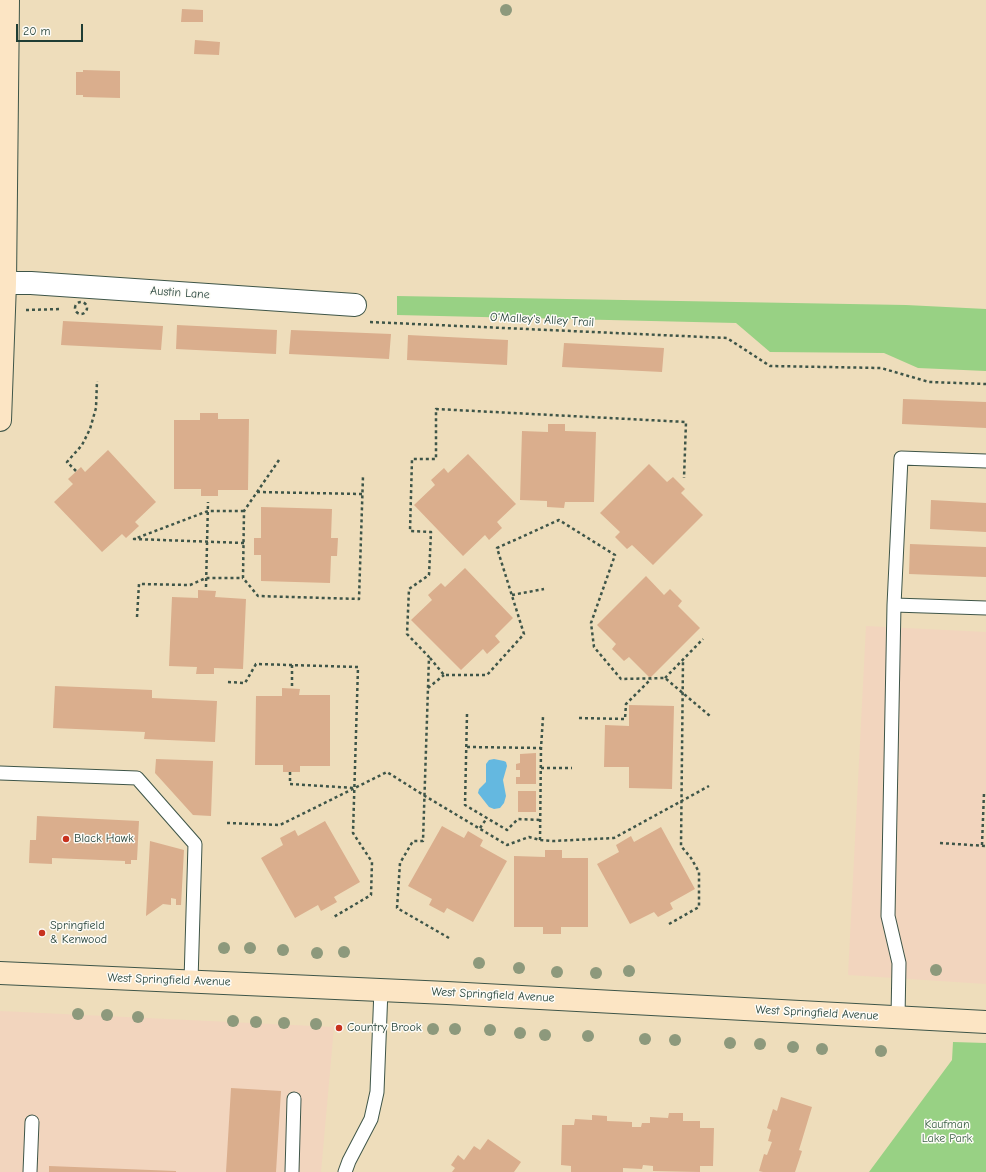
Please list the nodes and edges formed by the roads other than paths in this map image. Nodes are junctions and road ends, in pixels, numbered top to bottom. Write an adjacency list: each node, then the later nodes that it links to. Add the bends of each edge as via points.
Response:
1 (8, 0): 2 (main road)
2 (3, 129): 3 (main road)
3 (4, 283): 4 (street, Austin Lane, via 31,283); 5 (main road)
4 (359, 313)
5 (0, 420)
6 (986, 461): 7 (lane, via 901,458)
7 (894, 605): 8 (lane); 13 (lane, via 888,916 899,964)
8 (986, 608)
9 (0, 773): 11 (lane, via 137,778 195,844)
10 (0, 973): 11 (main road, West Springfield Avenue)
11 (190, 981): 12 (main road, West Springfield Avenue)
12 (381, 990): 13 (main road, West Springfield Avenue); 19 (lane, via 377,1092 371,1119)
13 (898, 1017): 14 (main road, West Springfield Avenue)
14 (986, 1022)
15 (294, 1099): 18 (lane)
16 (32, 1122): 17 (lane)
17 (30, 1172)
18 (292, 1172)
19 (346, 1172)

